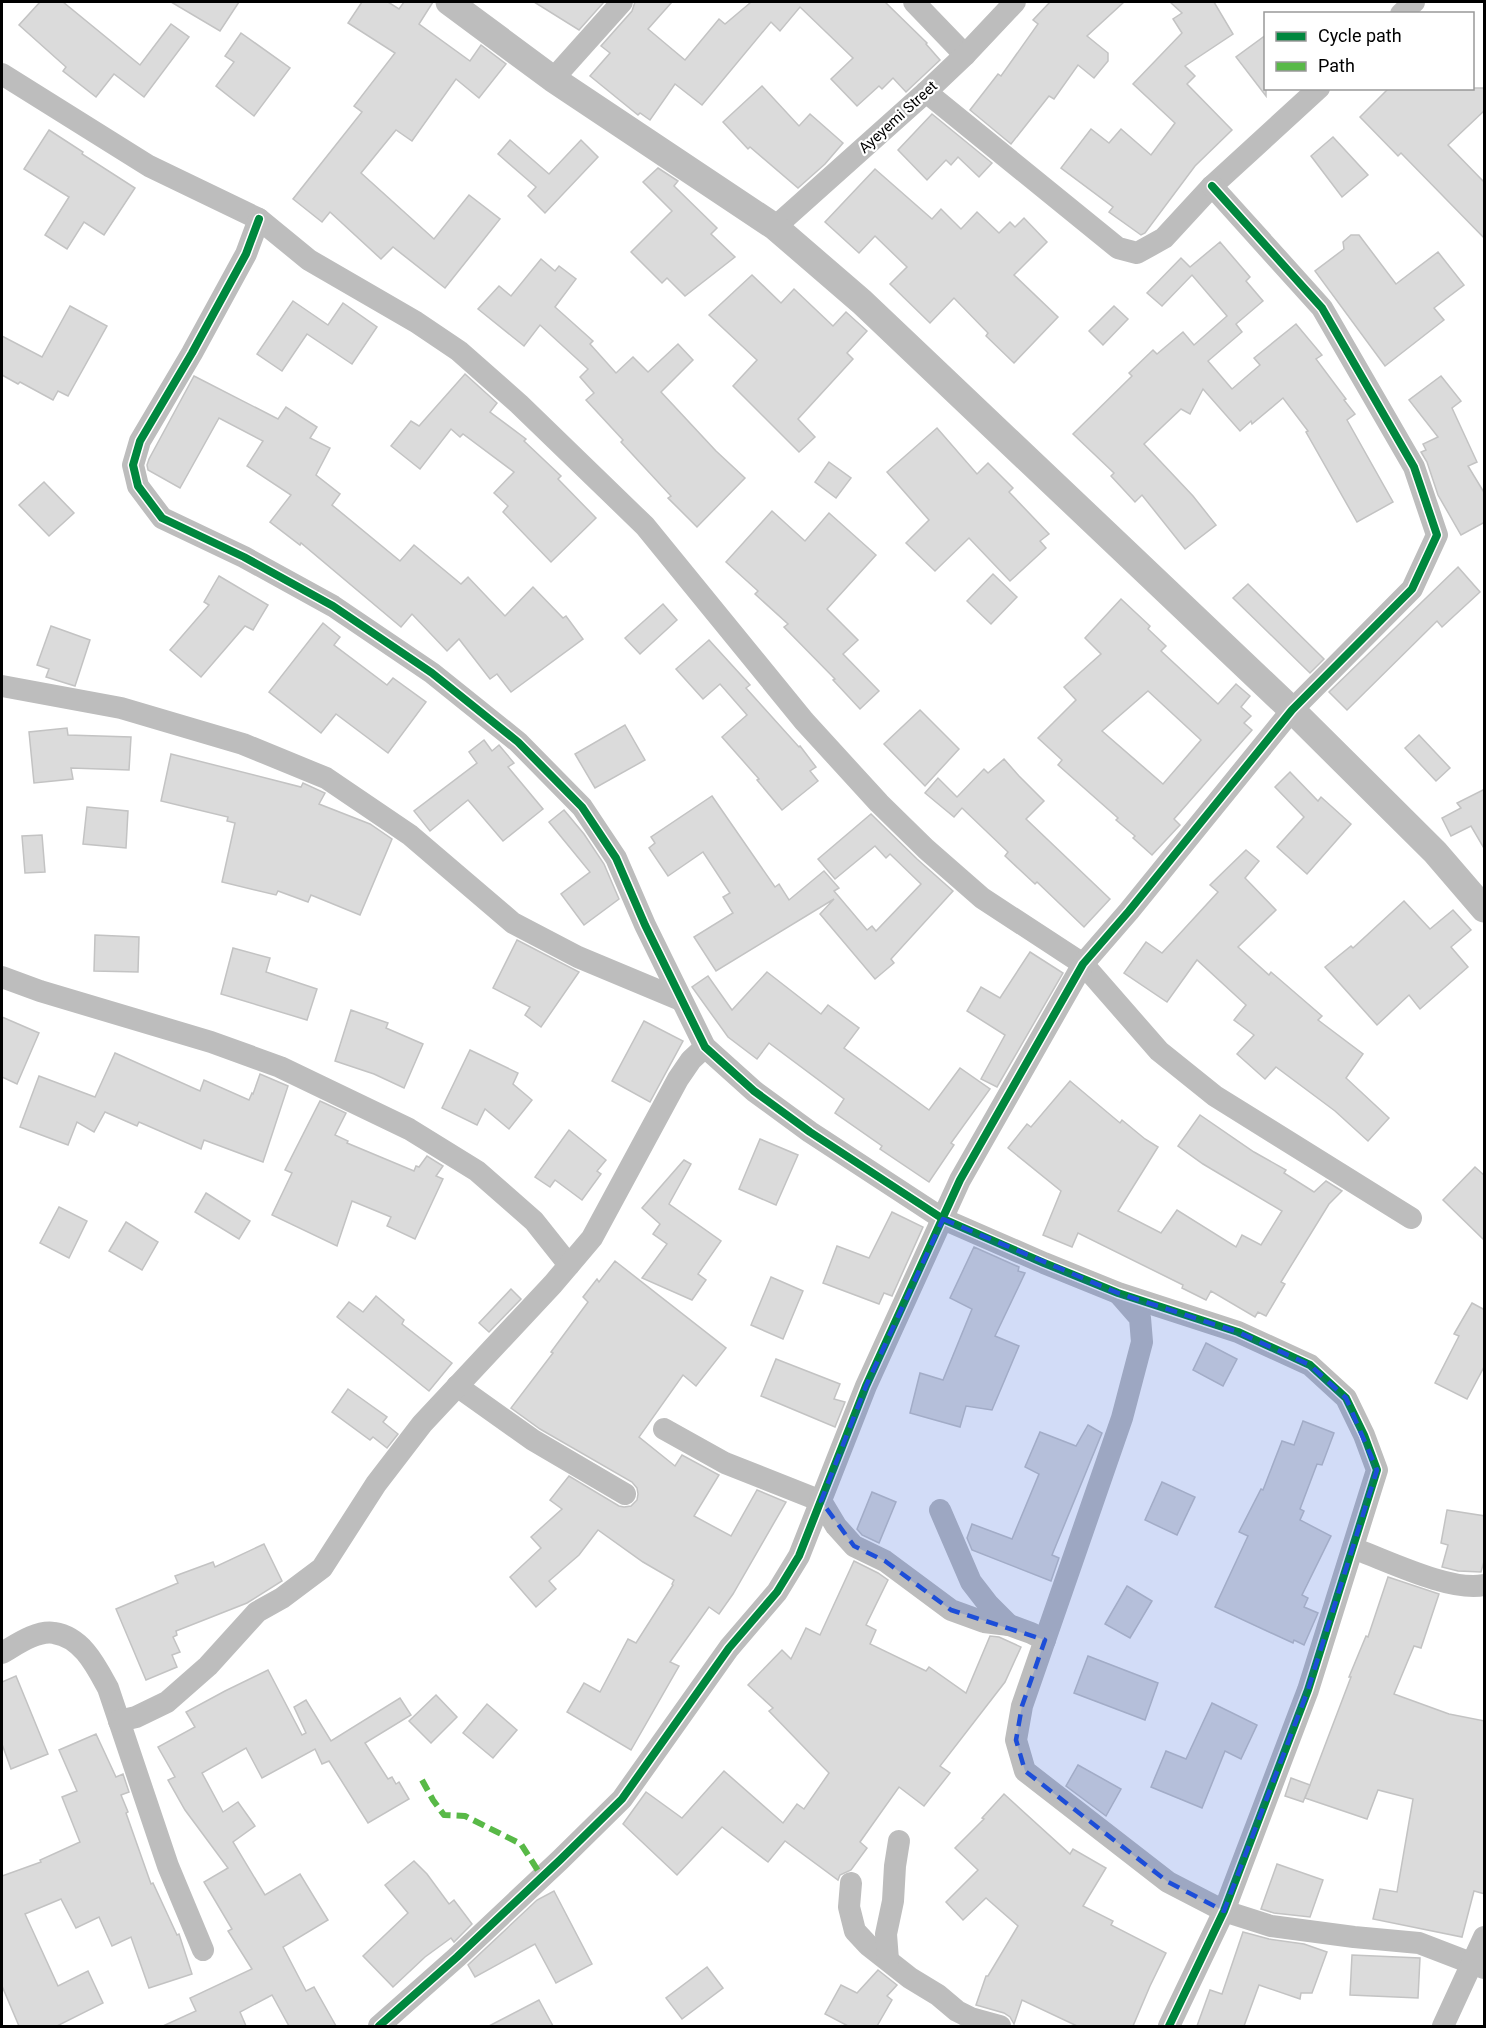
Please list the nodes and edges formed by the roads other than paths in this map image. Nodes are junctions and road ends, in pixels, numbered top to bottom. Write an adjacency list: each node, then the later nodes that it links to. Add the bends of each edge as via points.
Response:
1 (448, 2): 7 (street)
2 (622, 2): 7 (street)
3 (914, 2): 5 (street)
4 (1015, 2): 5 (street, Ayeyemi Street)
5 (965, 55): 9 (street, Ayeyemi Street)
6 (2, 74): 11 (street, via 149,166)
7 (553, 79): 12 (street)
8 (1317, 90): 10 (street)
9 (926, 92): 10 (street, via 1118,248 1137,253 1164,238); 12 (street, Ayeyemi Street)
10 (1212, 186): 14 (street, via 1322,308 1414,467 1437,535 1412,589)
11 (259, 219): 16 (street, via 309,260 459,351 519,404 645,526 804,721 879,803 982,898); 18 (street, via 246,254 140,441 133,465 138,486 162,518 333,606 432,673 519,742 582,807 616,858)
12 (775, 227): 14 (street, via 871,310)
13 (2, 686): 18 (street, via 121,708 243,744 326,778 410,835 513,923 579,957)
14 (1292, 710): 15 (street, via 1435,852); 16 (street)
15 (1485, 909)
16 (1083, 964): 20 (street, via 1159,1052 1215,1096); 21 (street, via 960,1180)
17 (2, 977): 22 (street, via 280,1067 409,1129 477,1171 534,1221)
18 (681, 1000): 19 (street)
19 (705, 1047): 21 (street, via 800,1125); 22 (street, via 678,1078 592,1238)
20 (1411, 1218)
21 (943, 1219): 23 (street); 27 (street, via 866,1386)
22 (569, 1265): 24 (street)
23 (1118, 1293): 32 (street, via 1140,1318 1142,1342 1122,1418); 37 (street, via 1238,1332 1310,1365 1346,1398 1377,1470 1308,1690)
24 (458, 1386): 26 (street, via 533,1440); 34 (street, via 422,1424 376,1484 321,1568 258,1612 208,1666 167,1702)
25 (664, 1429): 27 (street, via 725,1463)
26 (625, 1494)
27 (821, 1501): 31 (street, via 854,1546 885,1561 951,1610 984,1622); 43 (street, via 799,1556 777,1592 729,1648 622,1799 458,1957)
28 (940, 1510): 31 (street, via 971,1582)
29 (1358, 1550): 30 (street, via 1448,1583)
30 (1485, 1585)
31 (1009, 1625): 32 (street)
32 (1045, 1640): 37 (street, via 1022,1706 1016,1740 1025,1771 1167,1882)
33 (2, 1653): 34 (street, via 39,1635 54,1633 76,1642 94,1662)
34 (119, 1721): 39 (street, via 168,1866)
35 (899, 1841): 40 (street, via 886,1934)
36 (851, 1883): 40 (street, via 849,1908 855,1931)
37 (1224, 1911): 41 (street, via 1271,1926 1419,1943); 45 (street)
38 (1485, 1937): 41 (street)
39 (203, 1950)
40 (888, 1960): 42 (street, via 939,1995)
41 (1478, 1965): 46 (street)
42 (957, 2019): 44 (street, via 971,2018)
43 (379, 2026)
44 (1000, 2026)
45 (1169, 2026)
46 (1443, 2026)

